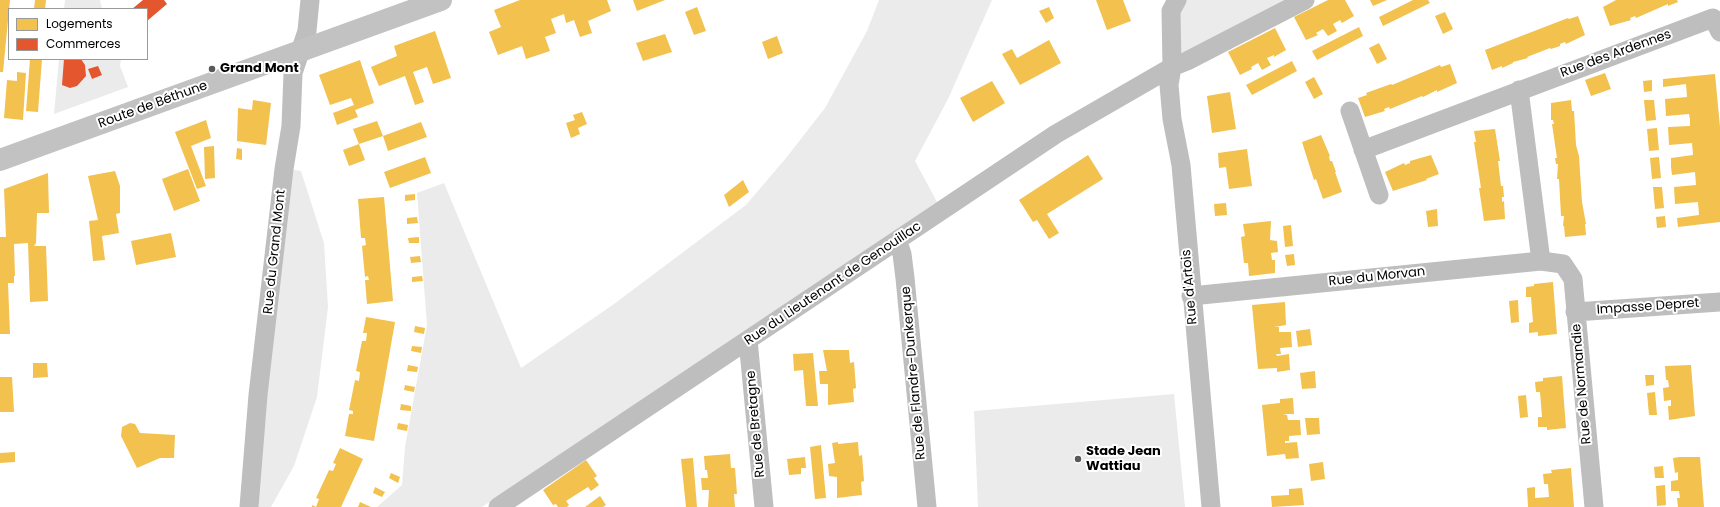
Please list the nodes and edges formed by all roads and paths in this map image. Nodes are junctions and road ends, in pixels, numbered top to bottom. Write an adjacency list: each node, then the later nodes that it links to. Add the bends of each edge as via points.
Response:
1 (310, 0): 6 (street, Rue du Grand Mont, via 307,31)
2 (441, 0): 6 (main road, Route de Béthune)
3 (1177, 0): 7 (street, via 1171,11)
4 (1304, 0): 7 (street, Rue du Lieutenant de Genouillac)
5 (1716, 25): 8 (street, Rue des Ardennes)
6 (301, 52): 11 (main road, Route de Béthune); 20 (street, Rue du Grand Mont, via 293,73 291,126 260,380)
7 (1172, 67): 13 (street, Rue du Lieutenant de Genouillac, via 1056,134); 16 (street, Rue d'Artois, via 1169,85 1180,165)
8 (1519, 90): 10 (street, Rue des Ardennes); 14 (street)
9 (1350, 111): 10 (street)
10 (1363, 150): 12 (street)
11 (0, 160)
12 (1379, 195)
13 (896, 240): 19 (street, Rue du Lieutenant de Genouillac); 23 (street, Rue de Flandre-Dunkerque, via 902,254 905,278)
14 (1541, 261): 15 (street, Rue du Morvan); 16 (street, Rue du Morvan)
15 (1563, 264): 18 (street, Rue de Normandie, via 1573,279)
16 (1191, 296): 24 (street, Rue d'Artois)
17 (1720, 302): 18 (street, Impasse Depret)
18 (1575, 312): 25 (street, Rue de Normandie)
19 (748, 340): 21 (street, Rue du Lieutenant de Genouillac); 22 (street, Rue de Bretagne)
20 (249, 507)
21 (498, 507)
22 (764, 507)
23 (927, 507)
24 (1211, 507)
25 (1594, 507)

